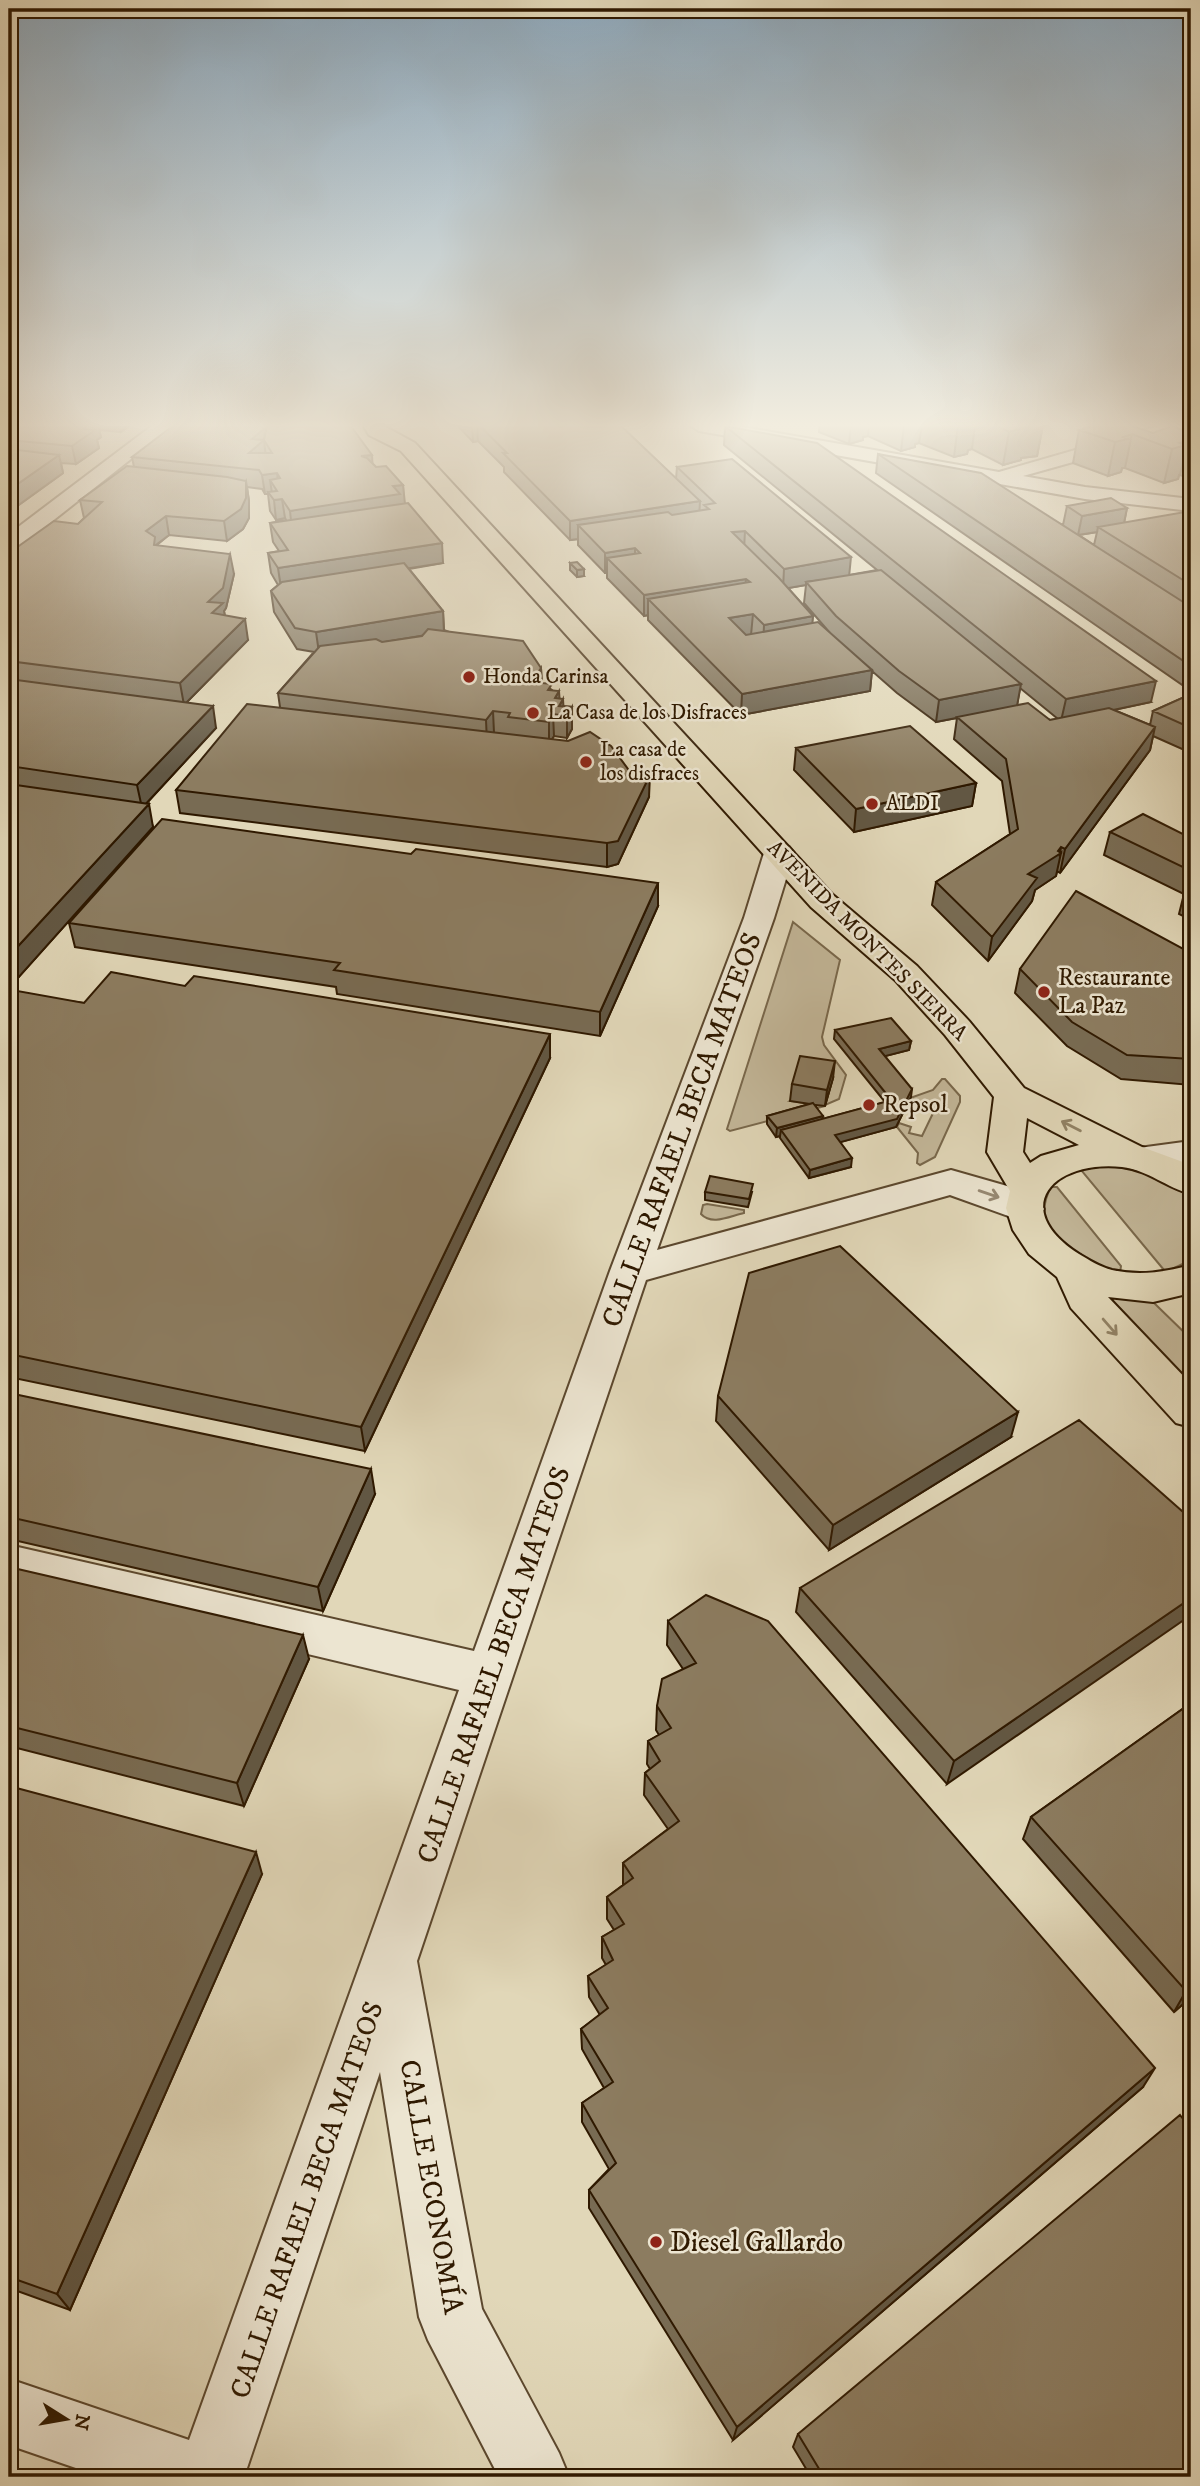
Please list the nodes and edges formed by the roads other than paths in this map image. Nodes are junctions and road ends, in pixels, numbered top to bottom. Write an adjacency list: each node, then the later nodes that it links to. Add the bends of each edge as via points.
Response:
1 (494, 541): 2 (main road, AVENIDA MONTES SIERRA)
2 (779, 853): 3 (main road, AVENIDA MONTES SIERRA, via 822,901 905,973); 9 (street, CALLE RAFAEL BECA MATEOS)
3 (1012, 1096): 5 (main road, AVENIDA MONTES SIERRA, one-way to 3); 7 (main road, via 1005,1152)
4 (1191, 1153): 5 (street)
5 (1133, 1157): 6 (main road, via 1161,1165); 7 (main road, via 1104,1154 1058,1163 1034,1180)
6 (1191, 1182)
7 (1027, 1200): 8 (main road, via 1035,1237); 9 (street, one-way to 7, via 951,1182)
8 (1074, 1270): 10 (main road, via 1131,1287 1160,1287); 11 (main road, one-way to 11, via 1084,1298)
9 (630, 1271): 13 (street, CALLE RAFAEL BECA MATEOS)
10 (1191, 1279)
11 (1191, 1411)
12 (9, 1564): 13 (street)
13 (489, 1676): 14 (street, CALLE RAFAEL BECA MATEOS)
14 (391, 1963): 17 (street, CALLE RAFAEL BECA MATEOS); 18 (street, CALLE ECONOMÍA, via 451,2317)
15 (9, 2412): 16 (street)
16 (199, 2477)
17 (210, 2477)
18 (535, 2477)

